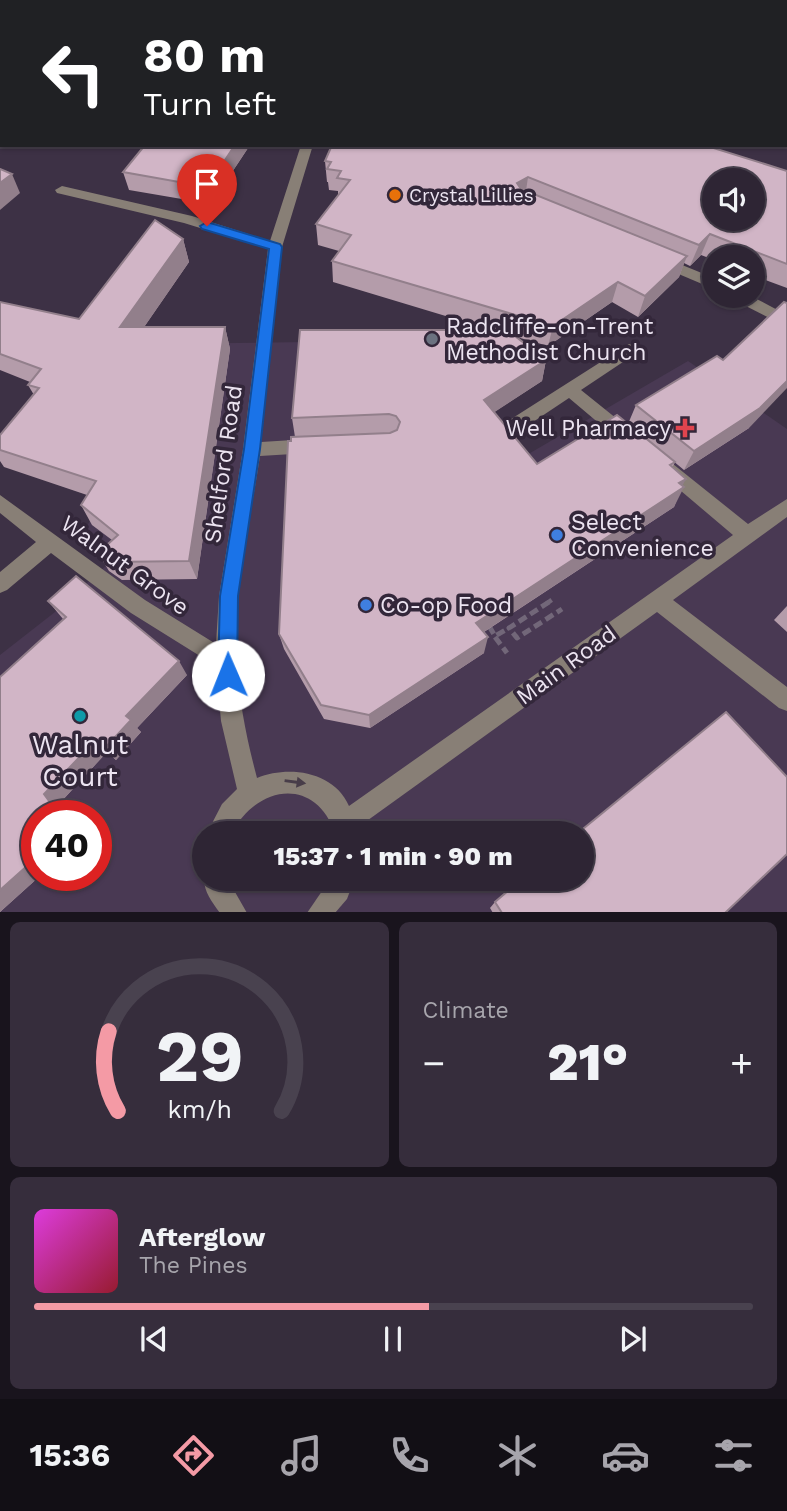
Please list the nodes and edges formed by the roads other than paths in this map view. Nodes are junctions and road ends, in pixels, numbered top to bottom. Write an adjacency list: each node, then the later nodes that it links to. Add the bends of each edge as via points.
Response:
1 (306, 147): 3 (street, Shelford Road)
2 (62, 190): 3 (street, via 187,219)
3 (275, 247): 12 (street, Shelford Road)
4 (651, 258): 5 (street)
5 (702, 279)
6 (761, 308): 7 (street)
7 (787, 322)
8 (629, 350): 9 (street)
9 (569, 389): 10 (street); 15 (street)
10 (506, 431)
11 (324, 446): 12 (street)
12 (252, 449): 19 (street, Shelford Road, via 229,596)
13 (0, 503): 16 (street, Walnut Grove)
14 (787, 506): 15 (street, Main Road)
15 (746, 534): 18 (street, Main Road)
16 (50, 542): 17 (street); 19 (street, Walnut Grove, via 177,635)
17 (0, 584)
18 (657, 600): 20 (street); 24 (street, Main Road)
19 (226, 660): 21 (street, Shelford Road, via 232,721)
20 (787, 700)
21 (249, 793): 22 (street); 23 (street, one-way to 23, via 286,780 305,783 336,805)
22 (225, 821)
23 (343, 821)
24 (356, 821)
25 (218, 891): 27 (street)
26 (337, 891): 28 (street)
27 (227, 910)
28 (319, 912)

